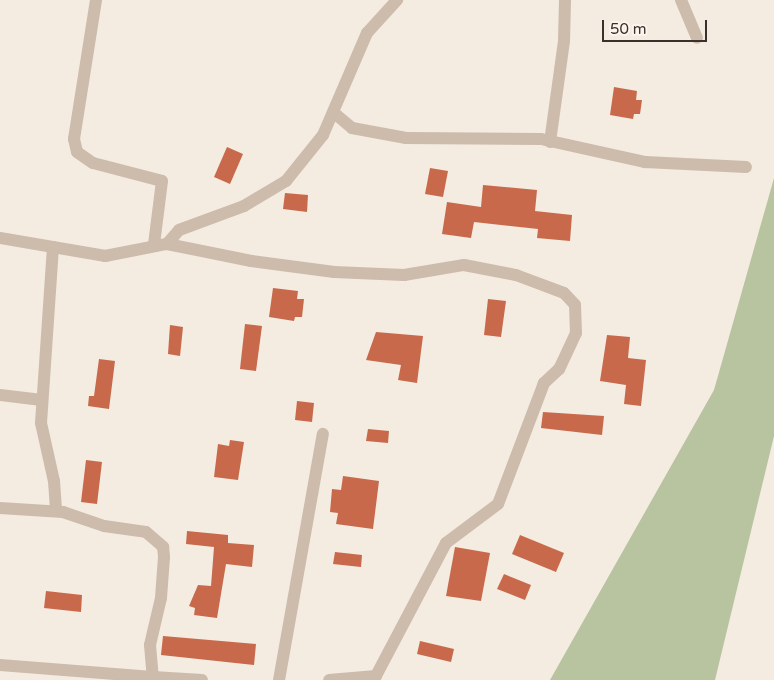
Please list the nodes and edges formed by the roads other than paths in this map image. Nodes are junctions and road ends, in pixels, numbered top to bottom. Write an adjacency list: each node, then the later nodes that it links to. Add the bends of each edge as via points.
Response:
1 (96, 0): 10 (street, via 74,139 77,152 93,163 162,180)
2 (398, 0): 6 (street, via 367,33)
3 (565, 0): 7 (street, via 564,41)
4 (681, 0): 5 (street)
5 (697, 38)
6 (333, 112): 7 (street, via 352,128 406,138); 10 (street, via 323,135 286,181 244,206 180,230)
7 (550, 142): 8 (street, via 645,162)
8 (746, 167)
9 (0, 238): 11 (street)
10 (160, 244): 11 (street, via 105,256); 22 (street, via 334,272 404,276 464,265 516,275 564,292 575,305 576,333 559,369 544,383 498,504 446,543 376,676)
11 (53, 247): 13 (street)
12 (0, 395): 13 (street)
13 (42, 400): 16 (street, via 41,423 54,481)
14 (323, 434): 21 (street)
15 (0, 508): 16 (street)
16 (56, 511): 19 (street, via 104,526 146,532 163,547 162,598 150,645)
17 (0, 665): 18 (street)
18 (51, 674): 19 (street)
19 (153, 677): 20 (street)
20 (202, 680)
21 (279, 680)
22 (329, 680)

